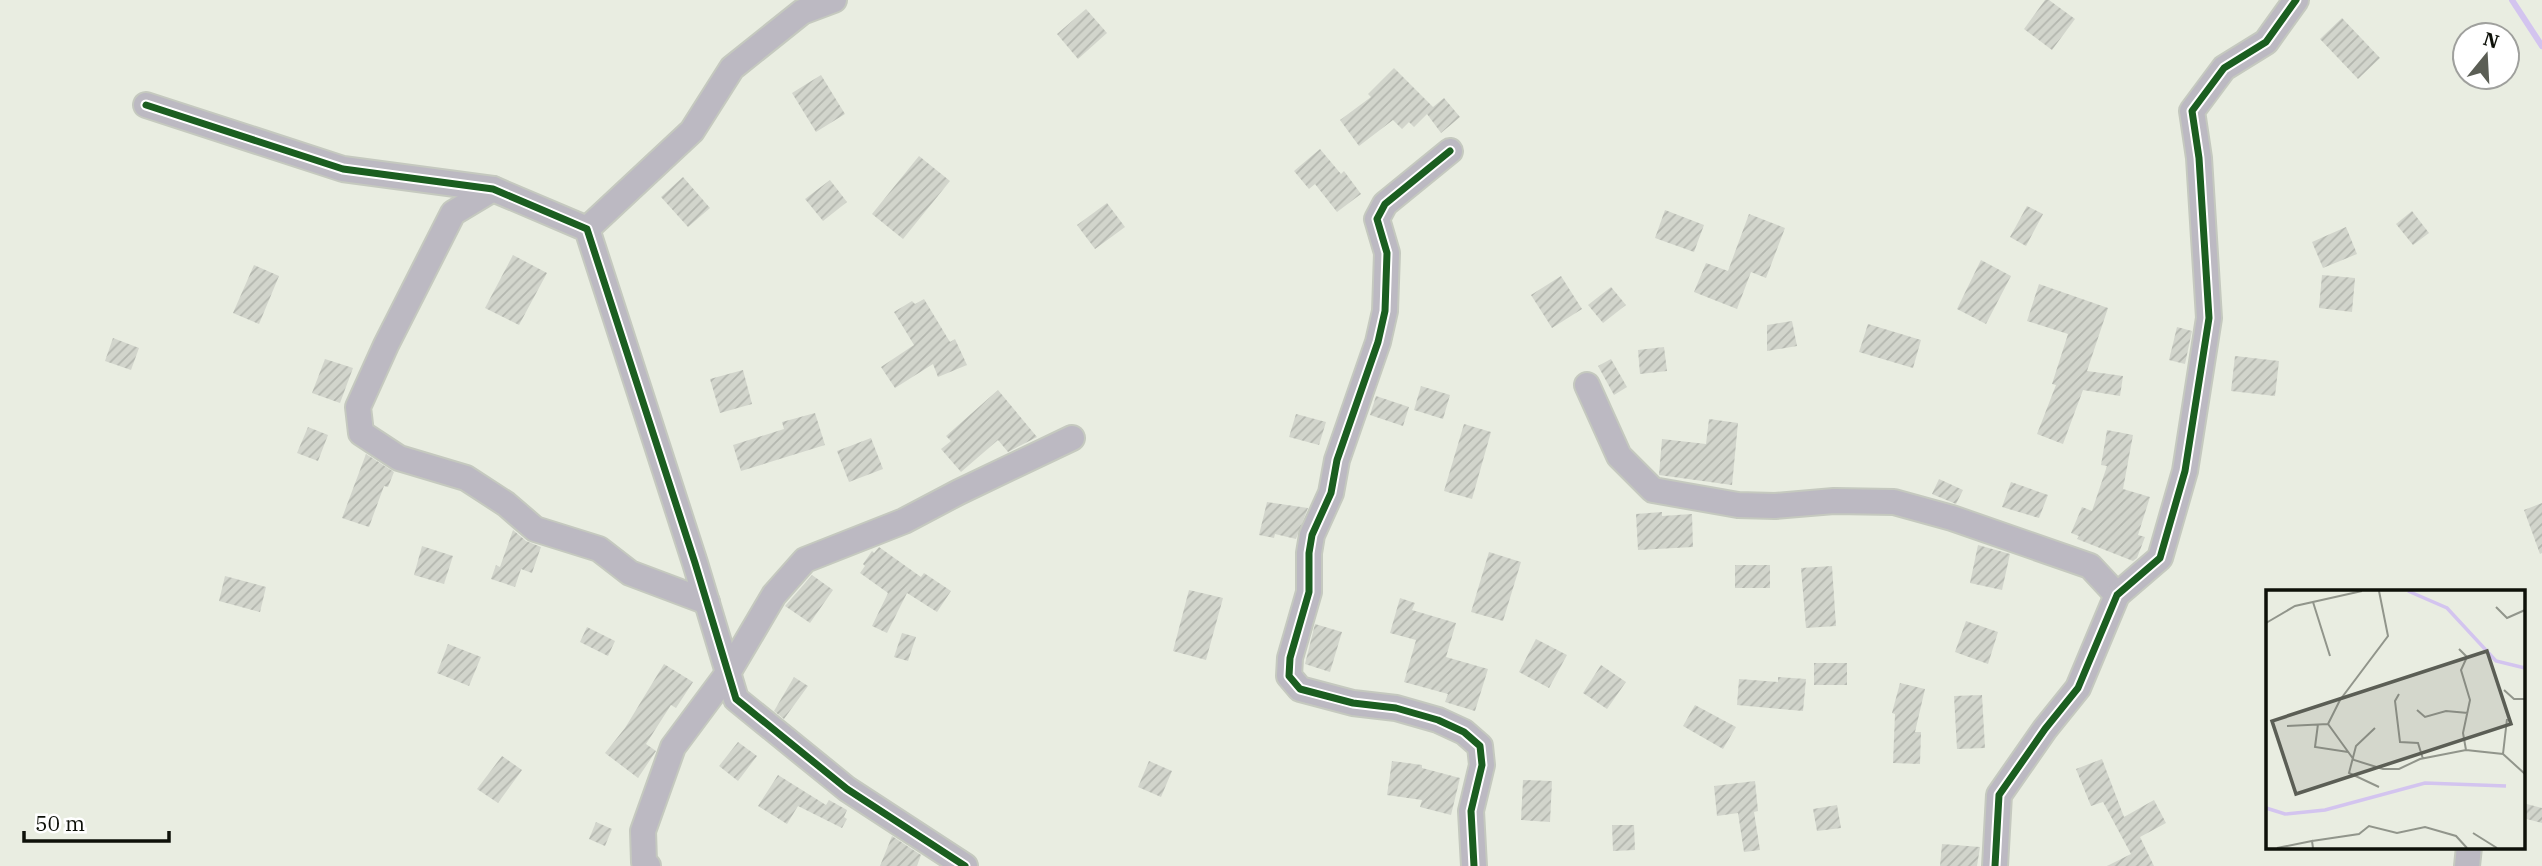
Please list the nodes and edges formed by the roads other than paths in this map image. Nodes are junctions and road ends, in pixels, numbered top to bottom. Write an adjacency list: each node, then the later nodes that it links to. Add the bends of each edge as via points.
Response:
1 (834, 0): 6 (street, via 802,12 732,68 692,131)
2 (2296, 0): 9 (street, via 2266,42 2224,68 2192,111 2199,158 2207,331 2185,471 2160,558)
3 (146, 105): 5 (street, via 343,169)
4 (1450, 151): 15 (street, via 1385,204 1377,219 1387,253 1385,311 1337,460 1331,493 1312,535 1309,592 1289,676 1300,689 1438,720 1480,746 1482,765 1471,811)
5 (492, 189): 6 (street); 10 (street, via 453,213 358,407 361,433 399,458 466,478 535,529 599,549 630,573)
6 (587, 229): 10 (street)
7 (1587, 385): 9 (street, via 1619,456 1653,491 1738,505 1894,502 2090,566)
8 (1072, 438): 11 (street, via 904,521 805,560 774,596)
9 (2117, 595): 16 (street, via 2078,688 1999,795)
10 (707, 602): 11 (street)
11 (728, 673): 13 (street, via 673,747 643,831); 14 (street, via 736,699 847,789)
12 (2469, 848): 17 (street)
13 (648, 866)
14 (965, 866)
15 (1474, 866)
16 (1995, 866)
17 (2467, 866)

